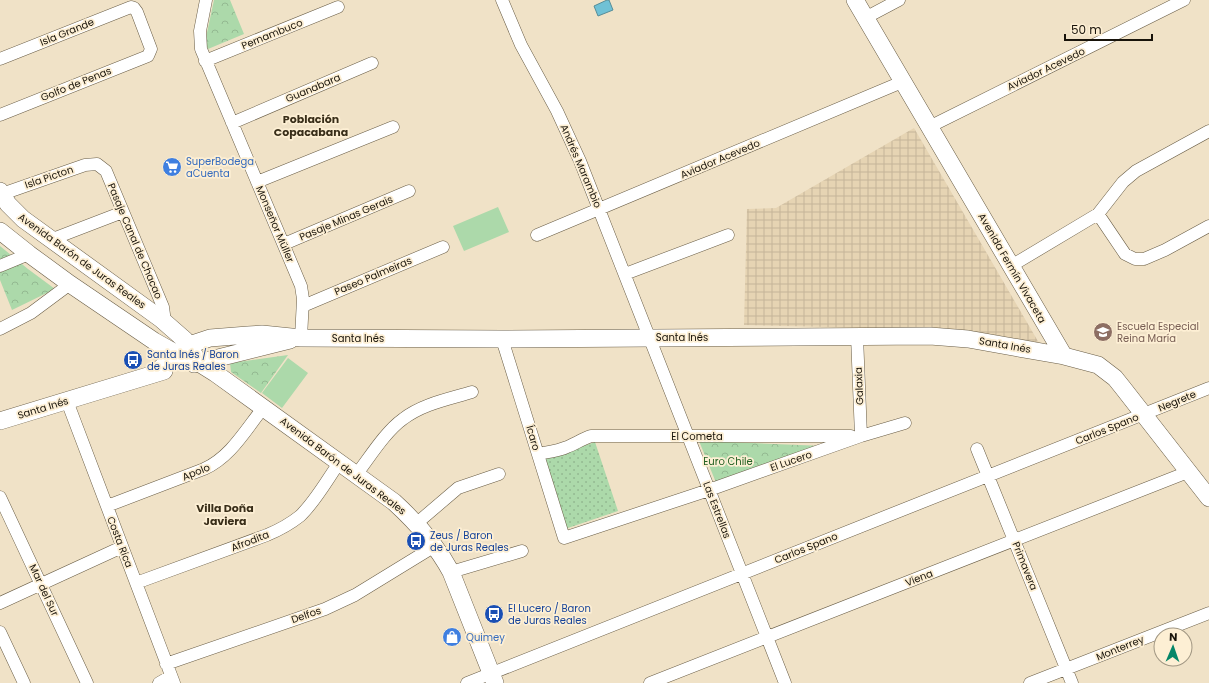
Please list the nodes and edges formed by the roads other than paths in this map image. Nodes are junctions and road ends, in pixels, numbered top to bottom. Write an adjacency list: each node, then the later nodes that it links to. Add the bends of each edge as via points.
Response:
1 (206, 0): 10 (street, Monseñor Müller, via 200,38)
2 (502, 0): 22 (street, Andrés Marambio, via 528,60 570,136)
3 (855, 0): 8 (street, Avenida Fermín Vivaceta)
4 (899, 0): 8 (street)
5 (1184, 0): 16 (street, Aviador Acevedo)
6 (338, 7): 10 (street, Pernambuco)
7 (134, 8): 9 (street, Isla Grande, via 128,7); 13 (street, Golfo de Penas, via 151,47 148,56)
8 (865, 18): 12 (street, Avenida Fermín Vivaceta)
9 (0, 60)
10 (205, 61): 14 (street, Monseñor Müller)
11 (372, 63): 14 (street, Guanabara)
12 (902, 82): 16 (street, Avenida Fermín Vivaceta); 22 (street, Aviador Acevedo)
13 (0, 115)
14 (232, 123): 19 (street, Monseñor Müller)
15 (393, 127): 19 (street)
16 (929, 127): 34 (street, Avenida Fermín Vivaceta)
17 (1209, 131): 24 (street, via 1129,176)
18 (97, 164): 21 (street, Isla Picton, via 85,165); 23 (street, Pasaje Canal de Chacao, via 106,171)
19 (257, 182): 30 (street, Monseñor Müller)
20 (409, 191): 30 (street, Pasaje Minas Gerais)
21 (0, 193): 29 (street, Avenida Barón de Juras Reales, via 16,213)
22 (599, 209): 27 (street, Aviador Acevedo); 35 (street, Andrés Marambio)
23 (122, 212): 29 (street); 38 (street, Pasaje Canal de Chacao, via 163,307)
24 (1098, 214): 25 (street, via 1125,254 1140,260 1149,258); 34 (street)
25 (1209, 226)
26 (0, 231): 32 (street)
27 (536, 234)
28 (728, 235): 35 (street)
29 (50, 240): 38 (street, Avenida Barón de Juras Reales)
30 (284, 244): 37 (street, Monseñor Müller, via 301,286)
31 (442, 247): 37 (street, Paseo Palmeiras)
32 (30, 254): 33 (street); 36 (street)
33 (0, 266)
34 (1011, 266): 45 (street, Avenida Fermín Vivaceta)
35 (625, 274): 41 (street, Andrés Marambio)
36 (70, 284): 39 (street, via 31,313); 44 (street, via 154,341)
37 (303, 306): 42 (street, Monseñor Müller)
38 (165, 322): 44 (street, Avenida Barón de Juras Reales)
39 (0, 329)
40 (857, 336): 41 (street, Santa Inés); 45 (street, Santa Inés, via 968,339); 56 (street, Galaxia)
41 (650, 337): 43 (street, Santa Inés); 55 (street, Las Estrellas)
42 (300, 338): 43 (street, Santa Inés); 44 (street, Santa Inés, via 262,334 233,335 210,338); 46 (street, Santa Inés)
43 (502, 339): 58 (street, Ícaro)
44 (183, 350): 46 (street, Avenida Barón de Juras Reales); 47 (street, Santa Inés)
45 (1064, 356): 52 (street, via 1098,366 1107,372 1124,388)
46 (199, 363): 47 (street, Santa Inés); 51 (street, Avenida Barón de Juras Reales)
47 (154, 374): 50 (street, Santa Inés)
48 (1209, 388): 52 (street, Negrete)
49 (472, 392): 62 (street, via 421,409 403,419 390,430)
50 (68, 401): 53 (street, Santa Inés); 67 (street, Costa Rica)
51 (264, 407): 59 (street, Avenida Barón de Juras Reales); 67 (street, Apolo, via 218,462)
52 (1144, 414): 60 (street); 63 (street, Carlos Spano)
53 (0, 422)
54 (905, 423): 56 (street, El Lucero)
55 (688, 436): 56 (street, El Cometa); 58 (street, El Cometa, via 590,436 557,451); 64 (street, Las Estrellas)
56 (860, 436): 64 (street, El Lucero)
57 (977, 449): 63 (street, Primavera)
58 (538, 454): 69 (street, Ícaro)
59 (339, 463): 62 (street, Avenida Barón de Juras Reales); 76 (street, Afrodita, via 307,508 282,528)
60 (1188, 472): 66 (street); 70 (street, Viena)
61 (499, 474): 68 (street, via 458,488)
62 (356, 475): 68 (street, Avenida Barón de Juras Reales, via 394,502)
63 (988, 476): 70 (street, Primavera); 75 (street, Carlos Spano)
64 (709, 490): 69 (street, El Lucero); 75 (street, Las Estrellas)
65 (0, 497): 77 (street, Mar del Sur)
66 (1209, 498)
67 (107, 506): 72 (street, Costa Rica)
68 (417, 524): 71 (street, Avenida Barón de Juras Reales)
69 (564, 538)
70 (1014, 540): 81 (street, Viena); 83 (street, Primavera)
71 (436, 546): 74 (street, Avenida Barón de Juras Reales); 82 (street, Delfos, via 355,595 331,606)
72 (122, 547): 76 (street, Costa Rica); 77 (street)
73 (522, 551): 74 (street)
74 (451, 572): 84 (street, Avenida Barón de Juras Reales)
75 (742, 574): 81 (street, Las Estrellas); 84 (street, Carlos Spano)
76 (136, 583): 82 (street, Costa Rica)
77 (41, 584): 78 (street); 87 (street, Mar del Sur)
78 (0, 603)
79 (1209, 612): 83 (street, Monterrey)
80 (0, 632): 86 (street)
81 (767, 637): 90 (street, Viena); 91 (street, Las Estrellas)
82 (166, 664): 85 (street, Costa Rica)
83 (1066, 669): 92 (street, Monterrey); 93 (street, Primavera)
84 (493, 678): 89 (street, Carlos Spano)
85 (172, 680): 88 (street)
86 (24, 683)
87 (87, 683)
88 (159, 683)
89 (467, 683)
90 (650, 683)
91 (785, 683)
92 (1030, 683)
93 (1072, 683)

